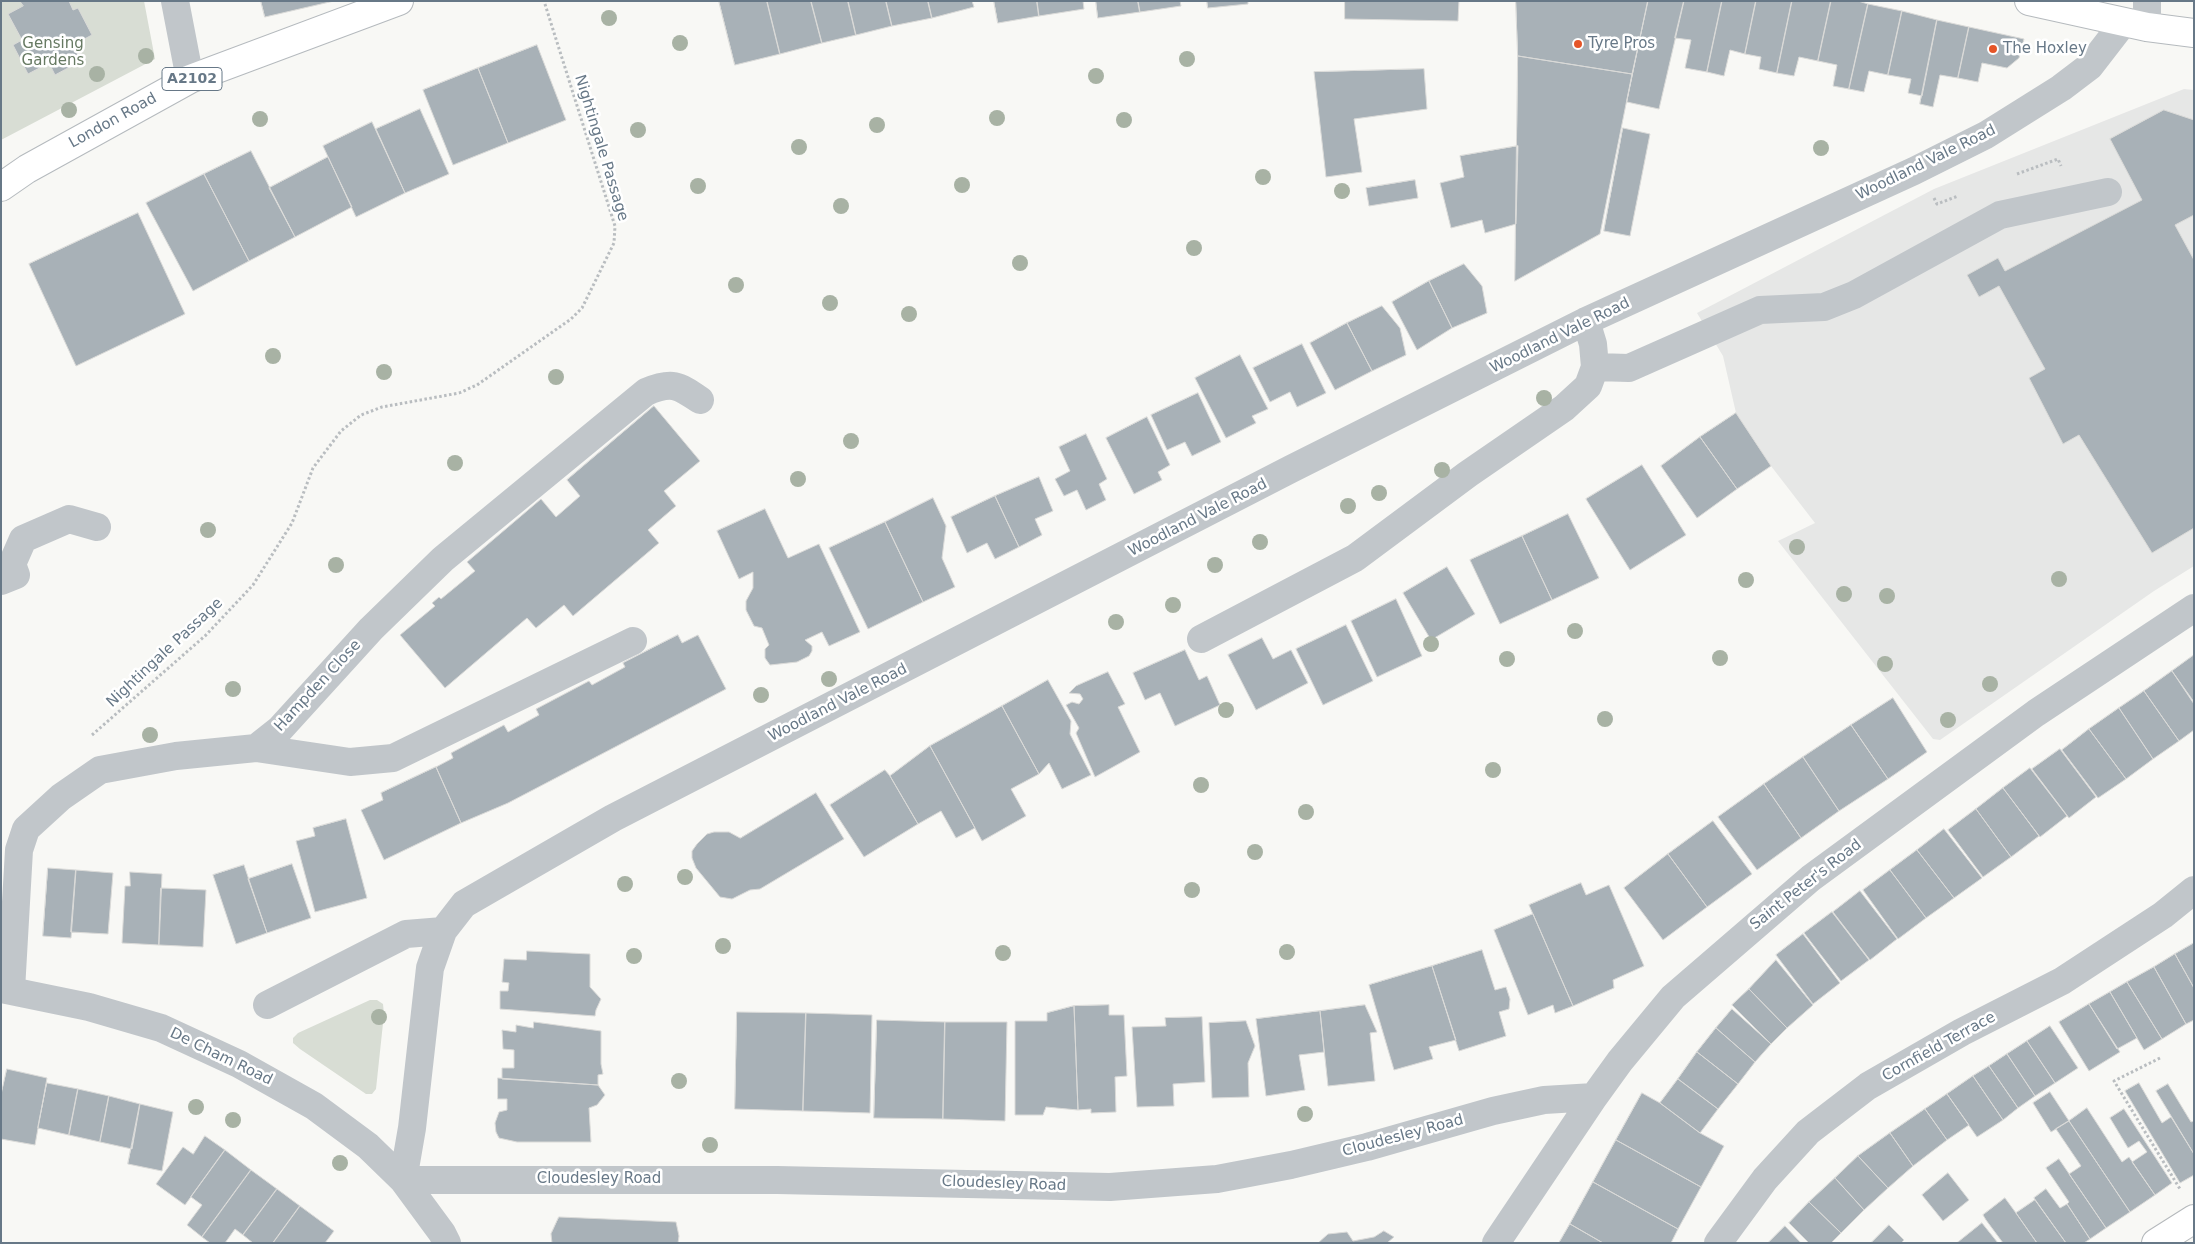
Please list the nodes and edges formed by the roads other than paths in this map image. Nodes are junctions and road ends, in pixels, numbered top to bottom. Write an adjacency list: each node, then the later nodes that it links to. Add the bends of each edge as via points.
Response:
1 (175, 1): 6 (street)
2 (399, 1): 6 (main road, London Road / A2102)
3 (2030, 1): 4 (main road)
4 (2139, 17): 5 (main road); 9 (street, Woodland Vale Road, via 2090,66 1986,135)
5 (2194, 33)
6 (190, 80): 7 (main road, London Road / A2102, via 27,169)
7 (1, 187)
8 (2108, 192): 10 (street, via 2000,215 1854,296 1824,307 1760,310 1629,368)
9 (1586, 321): 10 (street, via 1593,344); 19 (street, Woodland Vale Road, via 613,818 464,904)
10 (1594, 367): 15 (street, via 1588,386 1564,408 1355,558)
11 (700, 400): 17 (street, Hampden Close, via 680,386 664,384 646,392 443,559 371,629 280,729)
12 (97, 528): 13 (street, via 69,519 23,538 12,564 16,576)
13 (1, 581)
14 (2194, 608): 22 (street, Saint Peter's Road, via 2036,713 1811,878 1673,997)
15 (1201, 639)
16 (633, 641): 17 (street, via 393,758 350,762)
17 (256, 748): 20 (street, via 176,756 100,770 61,797 26,829 20,850)
18 (2194, 890): 27 (street, Cornfield Terrace, via 2163,915 2062,982 1962,1032 1868,1086 1808,1132 1765,1179)
19 (443, 931): 21 (street, via 406,934); 23 (street, via 430,968)
20 (6, 989): 23 (street, De Cham Road, via 89,1007 161,1028 239,1064 314,1106 368,1146)
21 (267, 1005)
22 (1594, 1097): 23 (street, Cloudesley Road, via 1544,1100 1493,1111 1367,1147 1217,1179 1110,1187 767,1180); 26 (street, Saint Peter's Road)
23 (403, 1180): 25 (street, De Cham Road)
24 (2194, 1219): 28 (main road)
25 (447, 1243)
26 (1496, 1243)
27 (1718, 1243)
28 (2156, 1243)

